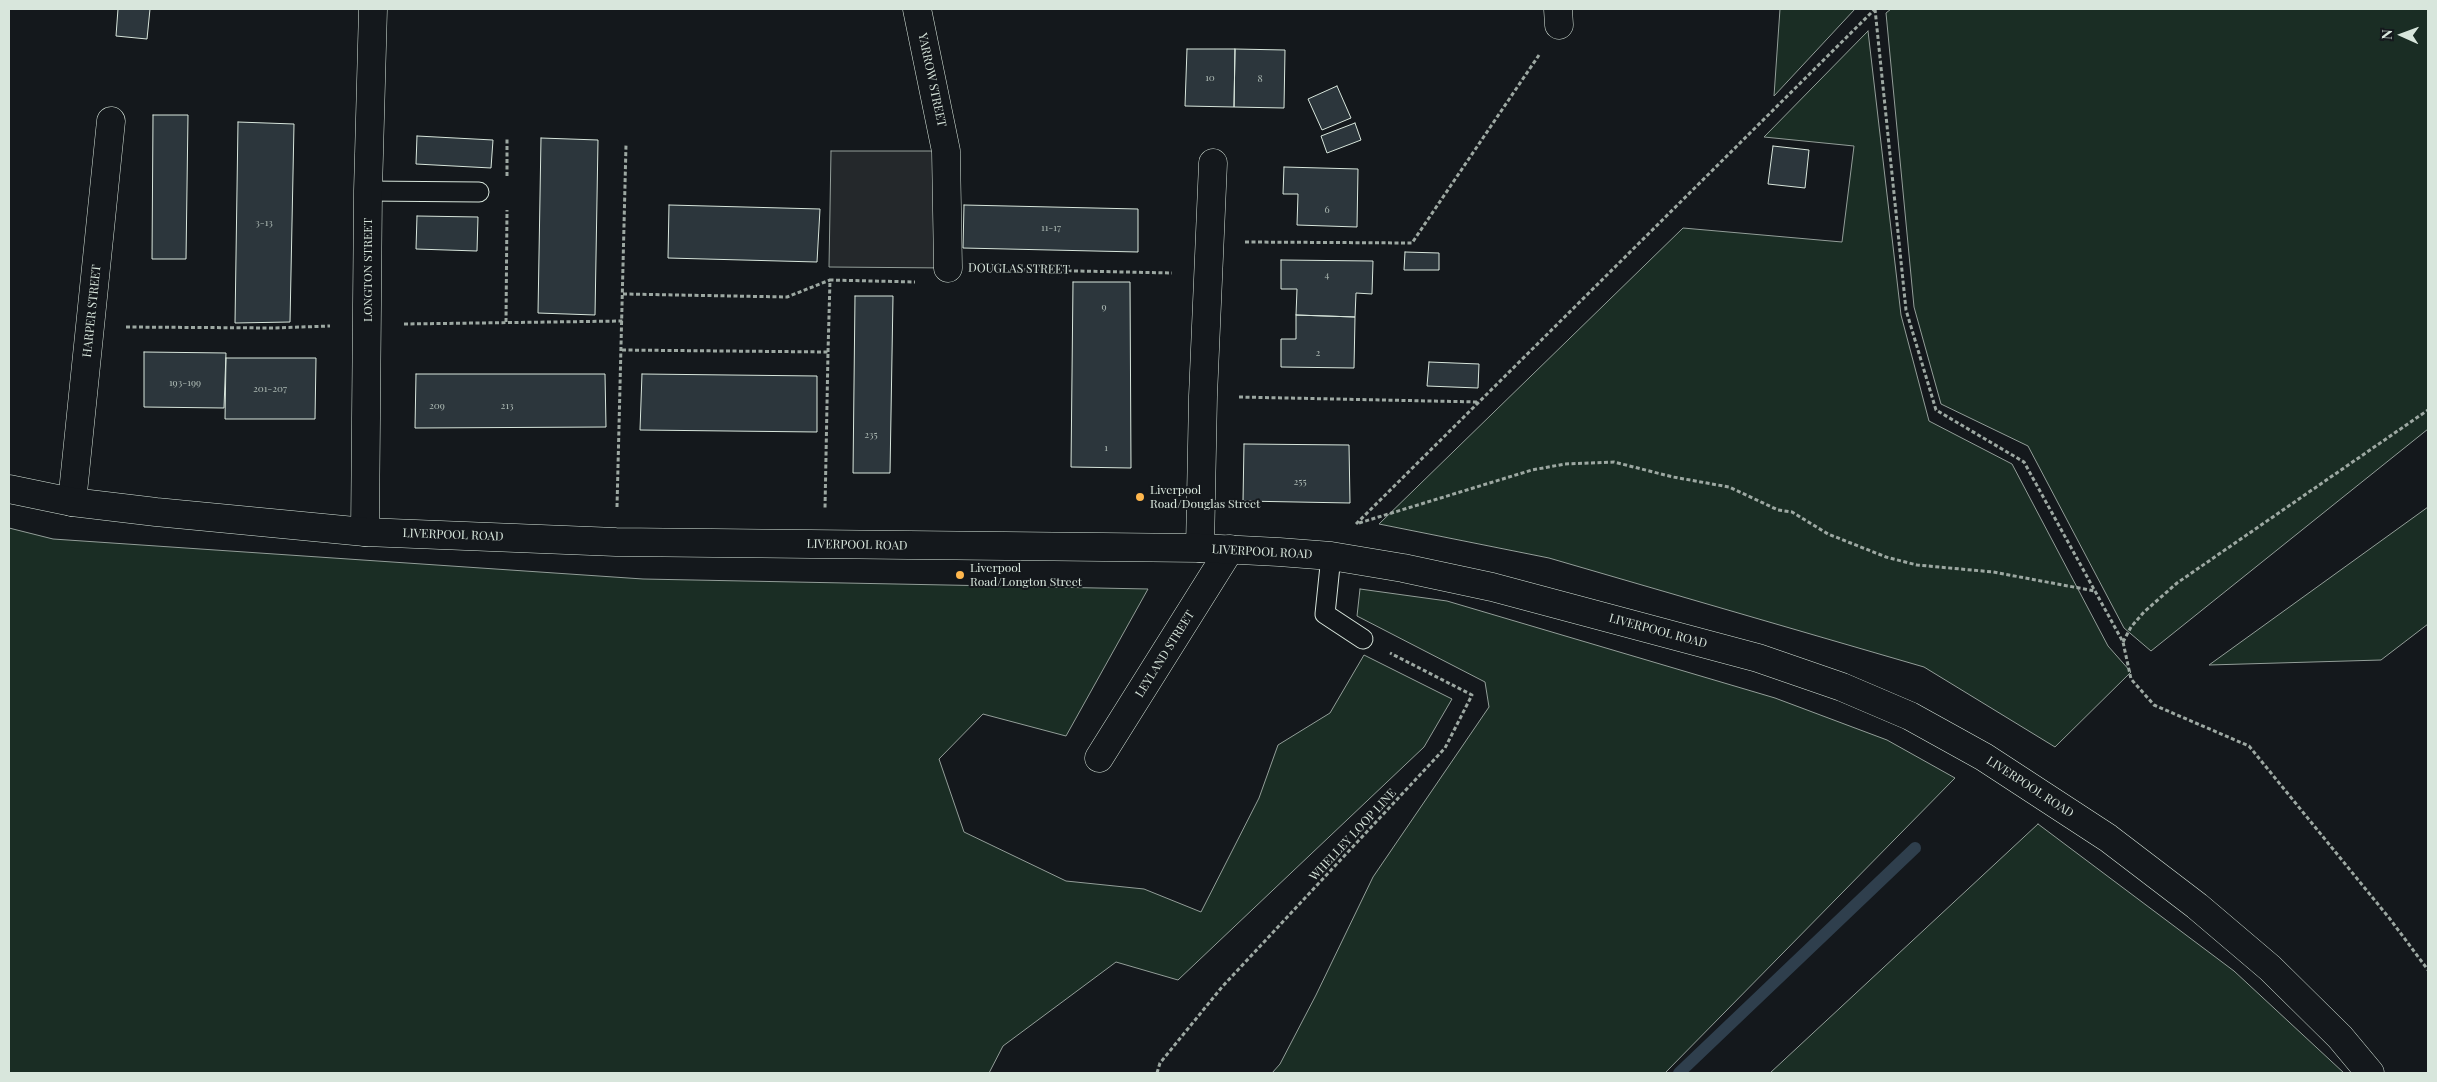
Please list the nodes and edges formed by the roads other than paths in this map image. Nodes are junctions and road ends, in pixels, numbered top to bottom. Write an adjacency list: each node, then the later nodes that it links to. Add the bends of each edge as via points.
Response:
1 (373, 9): 5 (main road, LONGTON STREET)
2 (917, 9): 7 (main road, YARROW STREET, via 946,151)
3 (111, 121): 9 (main road, HARPER STREET)
4 (1213, 164): 11 (main road)
5 (368, 191): 6 (lane); 10 (main road, LONGTON STREET)
6 (479, 192)
7 (948, 268)
8 (9, 489): 9 (main road, LIVERPOOL ROAD)
9 (72, 502): 10 (main road, LIVERPOOL ROAD)
10 (365, 532): 11 (main road, LIVERPOOL ROAD, via 616,542)
11 (1200, 548): 12 (main road, LIVERPOOL ROAD)
12 (1230, 549): 13 (main road, LIVERPOOL ROAD); 15 (main road, LEYLAND STREET)
13 (1331, 556): 14 (lane, via 1326,614); 16 (main road, LIVERPOOL ROAD, via 1492,586 1673,634 1758,658 1842,687 1910,716 1984,757 2145,866 2270,968 2340,1037)
14 (1363, 639)
15 (1099, 758)
16 (2370, 1073)

